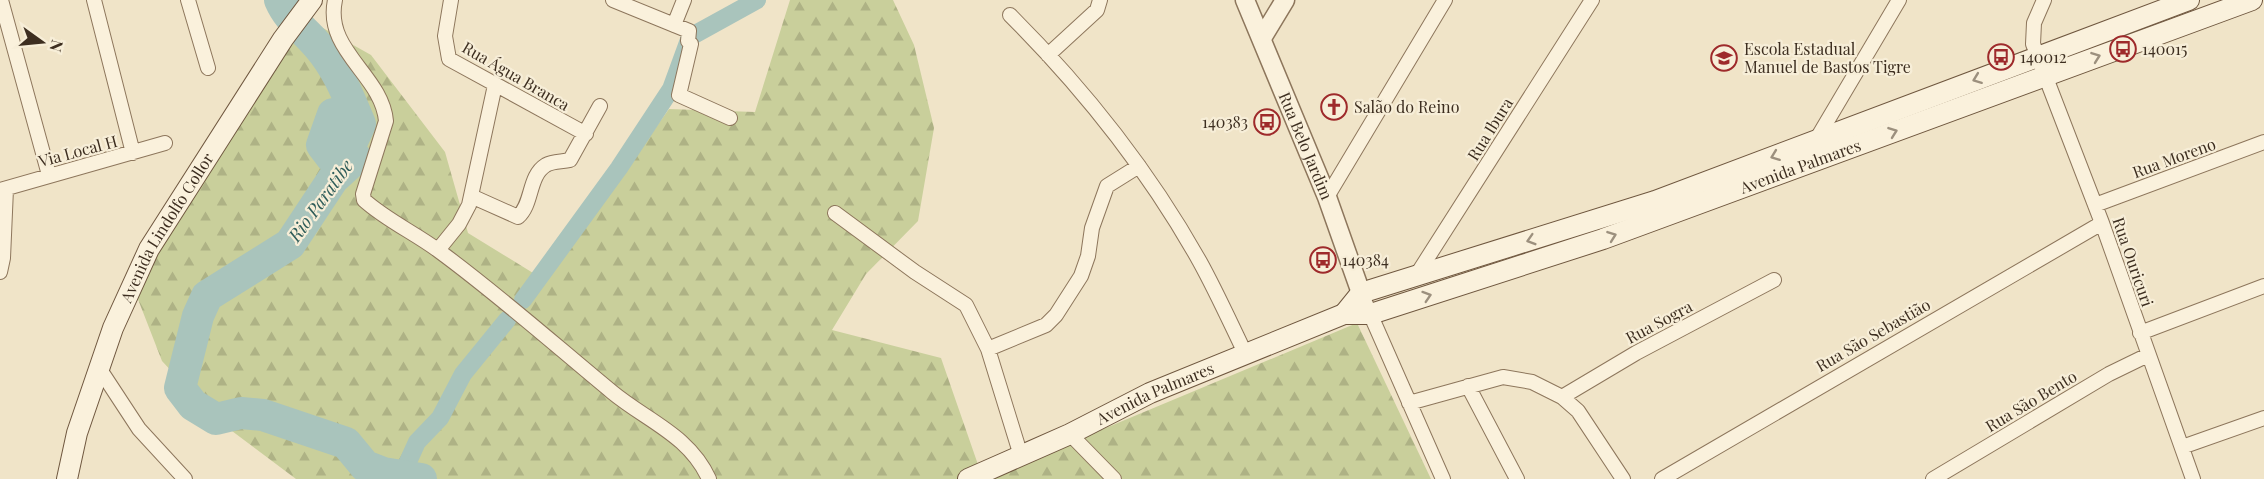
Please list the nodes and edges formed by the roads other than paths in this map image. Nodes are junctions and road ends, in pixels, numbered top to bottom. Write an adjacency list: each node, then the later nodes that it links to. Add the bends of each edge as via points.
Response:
1 (1, 0): 21 (street)
2 (94, 0): 33 (street)
3 (188, 0): 24 (street)
4 (335, 0): 42 (street, via 334,27 339,40 381,97 385,109 386,121 364,200)
5 (451, 0): 26 (street, Rua Água Branca, via 445,36 449,59)
6 (613, 0): 19 (street)
7 (684, 0): 19 (street)
8 (1100, 0): 22 (street, via 1097,10)
9 (1245, 0): 20 (street, Rua Belo Jardim)
10 (1285, 0): 20 (street)
11 (1445, 0): 38 (street)
12 (1592, 0): 44 (street, Rua Ibura)
13 (1899, 0): 30 (street)
14 (2044, 0): 23 (street, Rua Ouricuri, via 2033,30)
15 (2189, 0): 23 (main road, Avenida Palmares)
16 (2252, 0): 25 (main road, Avenida Palmares, one-way to 16)
17 (308, 6): 54 (main road, Avenida Lindolfo Collor, via 149,249 129,288)
18 (1010, 15): 22 (street)
19 (674, 25): 28 (street, via 690,37 680,95)
20 (1262, 38): 38 (street, Rua Belo Jardim)
21 (5, 42): 35 (street)
22 (1048, 55): 34 (street)
23 (2038, 56): 25 (street, Rua Ouricuri); 30 (main road, Avenida Palmares, one-way to 30)
24 (207, 68)
25 (2045, 76): 39 (street, Rua Ouricuri); 49 (main road, Avenida Palmares, one-way to 25, via 1604,239)
26 (495, 85): 29 (street, Rua Água Branca); 37 (street)
27 (600, 106): 29 (street)
28 (730, 118)
29 (586, 134): 37 (street, via 570,160 547,165 538,173 526,207 518,217)
30 (1816, 140): 44 (main road, Avenida Palmares, one-way to 44, via 1655,201)
31 (2264, 142): 39 (street, Rua Moreno)
32 (165, 143): 33 (street, Via Local H)
33 (133, 153): 35 (street, Via Local H)
34 (1140, 166): 51 (street, via 1112,181 1103,193 1082,276 1056,315 1046,325); 52 (street, via 1201,263)
35 (49, 175): 36 (street, Via Local H)
36 (3, 189): 43 (street)
37 (471, 196): 42 (street, via 459,224)
38 (1327, 197): 47 (street, Rua Belo Jardim)
39 (2095, 205): 41 (street, Rua Ouricuri)
40 (835, 213): 51 (street, via 966,304)
41 (2102, 223): 50 (street, Rua Ouricuri); 70 (street, Rua São Sebastião)
42 (438, 250): 64 (street, via 543,332 614,394 675,434 689,447)
43 (0, 272)
44 (1416, 276): 47 (main road, Avenida Palmares)
45 (1774, 280): 56 (street, Rua Sogra)
46 (2264, 286): 50 (street)
47 (1361, 293): 48 (main road); 49 (street)
48 (1344, 314): 49 (main road, Avenida Palmares); 52 (main road, Avenida Palmares)
49 (1371, 314): 57 (street)
50 (2140, 333): 53 (street, Rua Ouricuri)
51 (988, 349): 61 (street)
52 (1245, 352): 59 (main road, Avenida Palmares, via 1150,393)
53 (2148, 355): 60 (street, Rua Ouricuri); 71 (street, Rua São Bento, via 2109,374)
54 (99, 368): 62 (main road, Avenida Lindolfo Collor, via 77,433); 63 (street, via 139,429)
55 (1468, 386): 56 (street, via 1503,377 1516,378); 57 (street); 68 (street)
56 (1562, 397): 69 (street, via 1578,411)
57 (1409, 403): 67 (street)
58 (2264, 418): 60 (street)
59 (1070, 434): 61 (main road, Avenida Palmares); 66 (street)
60 (2182, 447): 72 (street, Rua Ouricuri)
61 (1021, 456): 65 (main road, Avenida Palmares)
62 (67, 479)
63 (185, 479)
64 (709, 479)
65 (968, 479)
66 (1114, 479)
67 (1443, 479)
68 (1517, 479)
69 (1623, 479)
70 (1662, 479)
71 (1933, 479)
72 (2193, 479)

